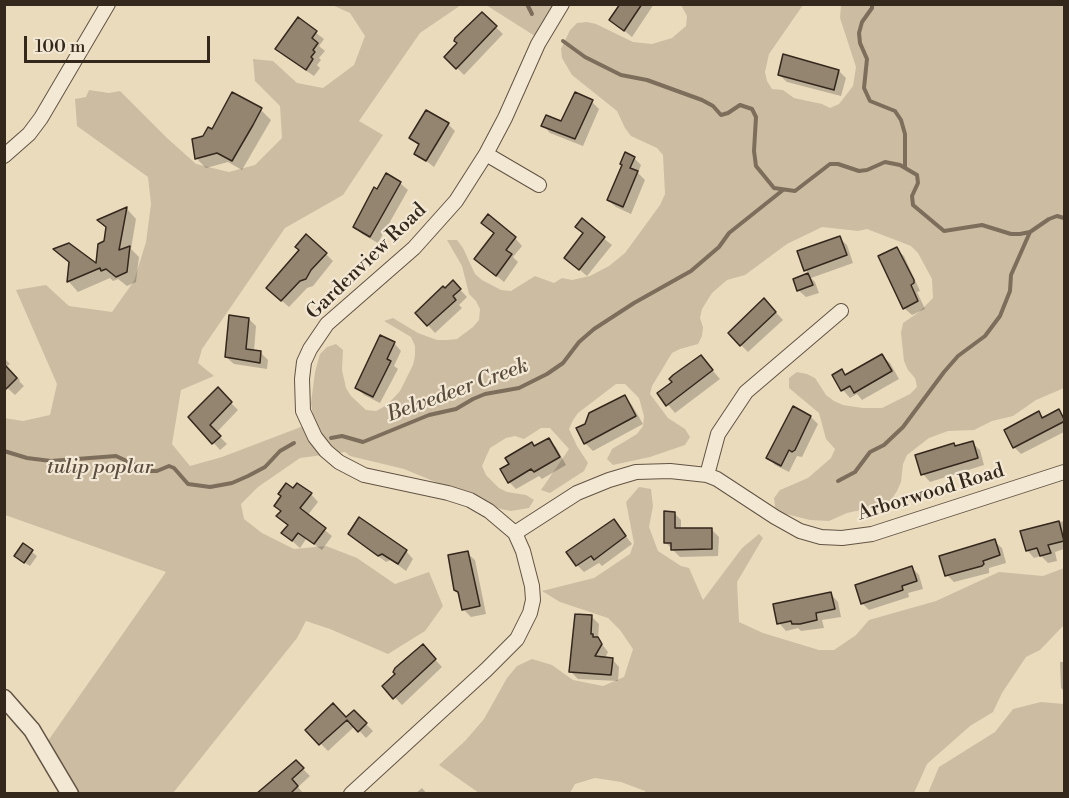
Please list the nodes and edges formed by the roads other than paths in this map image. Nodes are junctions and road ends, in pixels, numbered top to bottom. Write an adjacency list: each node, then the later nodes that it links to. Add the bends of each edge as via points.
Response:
1 (108, 4): 4 (street, via 41,118)
2 (562, 4): 3 (street, Gardenview Road, via 538,44)
3 (486, 154): 5 (street); 9 (street, Gardenview Road, via 436,225 393,269 327,324 304,362 301,395 303,411 315,436 344,466 364,475 470,500)
4 (4, 156)
5 (539, 185)
6 (841, 311): 8 (street, via 746,393 718,434)
7 (1065, 472): 8 (street, Arborwood Road, via 872,534 842,538 800,531)
8 (706, 475): 9 (street, Arborwood Road, via 636,472 609,480 577,493)
9 (515, 533): 12 (street, Gardenview Road, via 528,568 533,600 517,639)
10 (4, 699): 11 (street, via 32,730)
11 (70, 794)
12 (351, 794)

